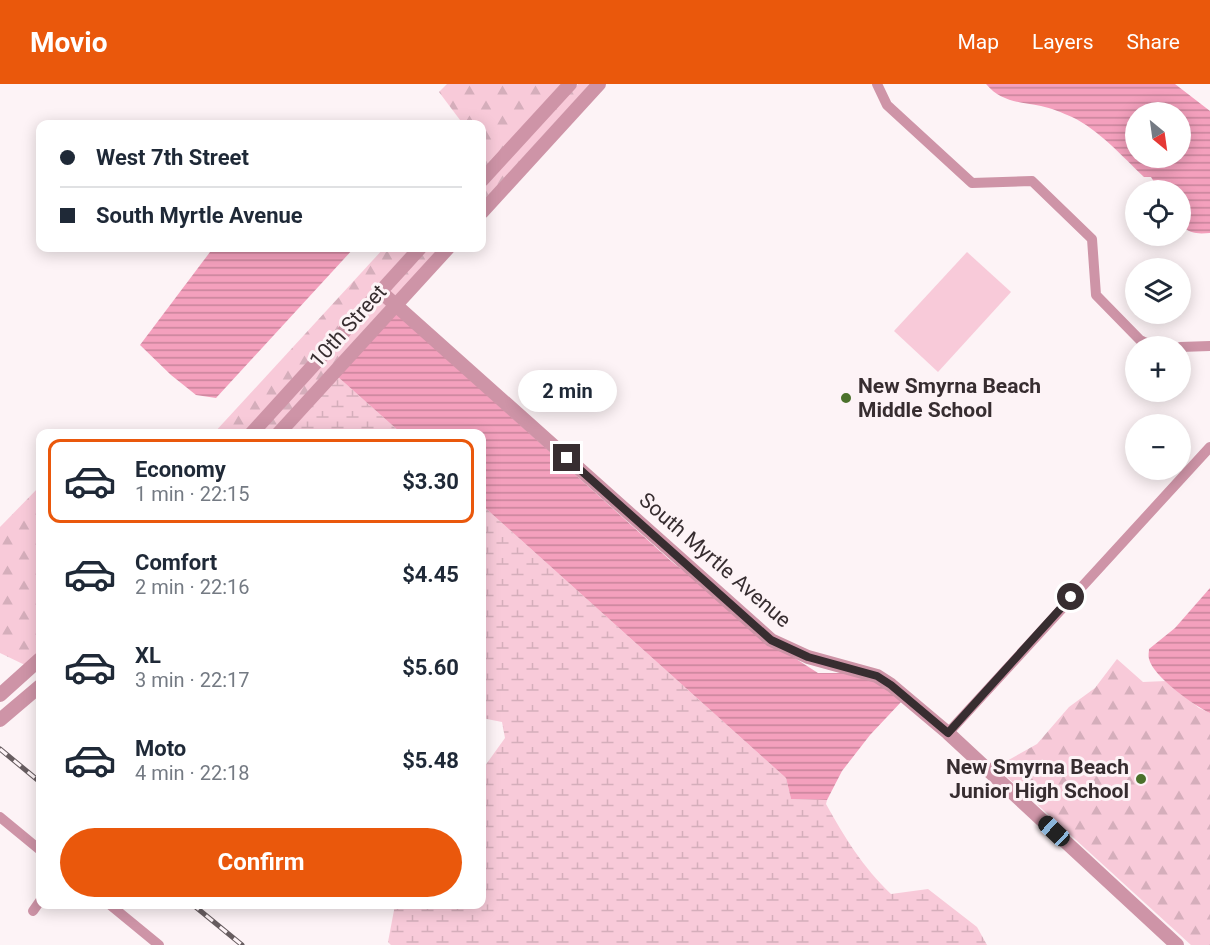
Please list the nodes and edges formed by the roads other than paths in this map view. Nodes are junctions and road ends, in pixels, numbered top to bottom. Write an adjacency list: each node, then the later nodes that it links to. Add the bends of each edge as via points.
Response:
1 (570, 84): 4 (street)
2 (599, 84): 5 (street)
3 (876, 84): 10 (street, via 887,105 972,183 1032,181 1092,238 1096,295)
4 (486, 176)
5 (486, 208)
6 (416, 252): 8 (street, 10th Street)
7 (444, 252): 9 (street, 10th Street)
8 (380, 291): 9 (street, South Myrtle Avenue); 13 (street, 10th Street)
9 (396, 305): 14 (street, 10th Street); 21 (street, South Myrtle Avenue, via 771,640 808,657 877,676)
10 (1136, 336)
11 (1210, 346): 12 (street)
12 (1191, 347)
13 (256, 429)
14 (283, 429)
15 (1210, 447): 21 (street)
16 (36, 663): 18 (street)
17 (36, 690): 19 (street)
18 (2, 693): 19 (street)
19 (20, 704): 20 (street)
20 (0, 720)
21 (948, 733): 28 (street, South Myrtle Avenue)
22 (0, 818): 23 (street)
23 (36, 847)
24 (36, 907): 26 (street)
25 (115, 909): 27 (street)
26 (33, 910)
27 (159, 945)
28 (1177, 945)

